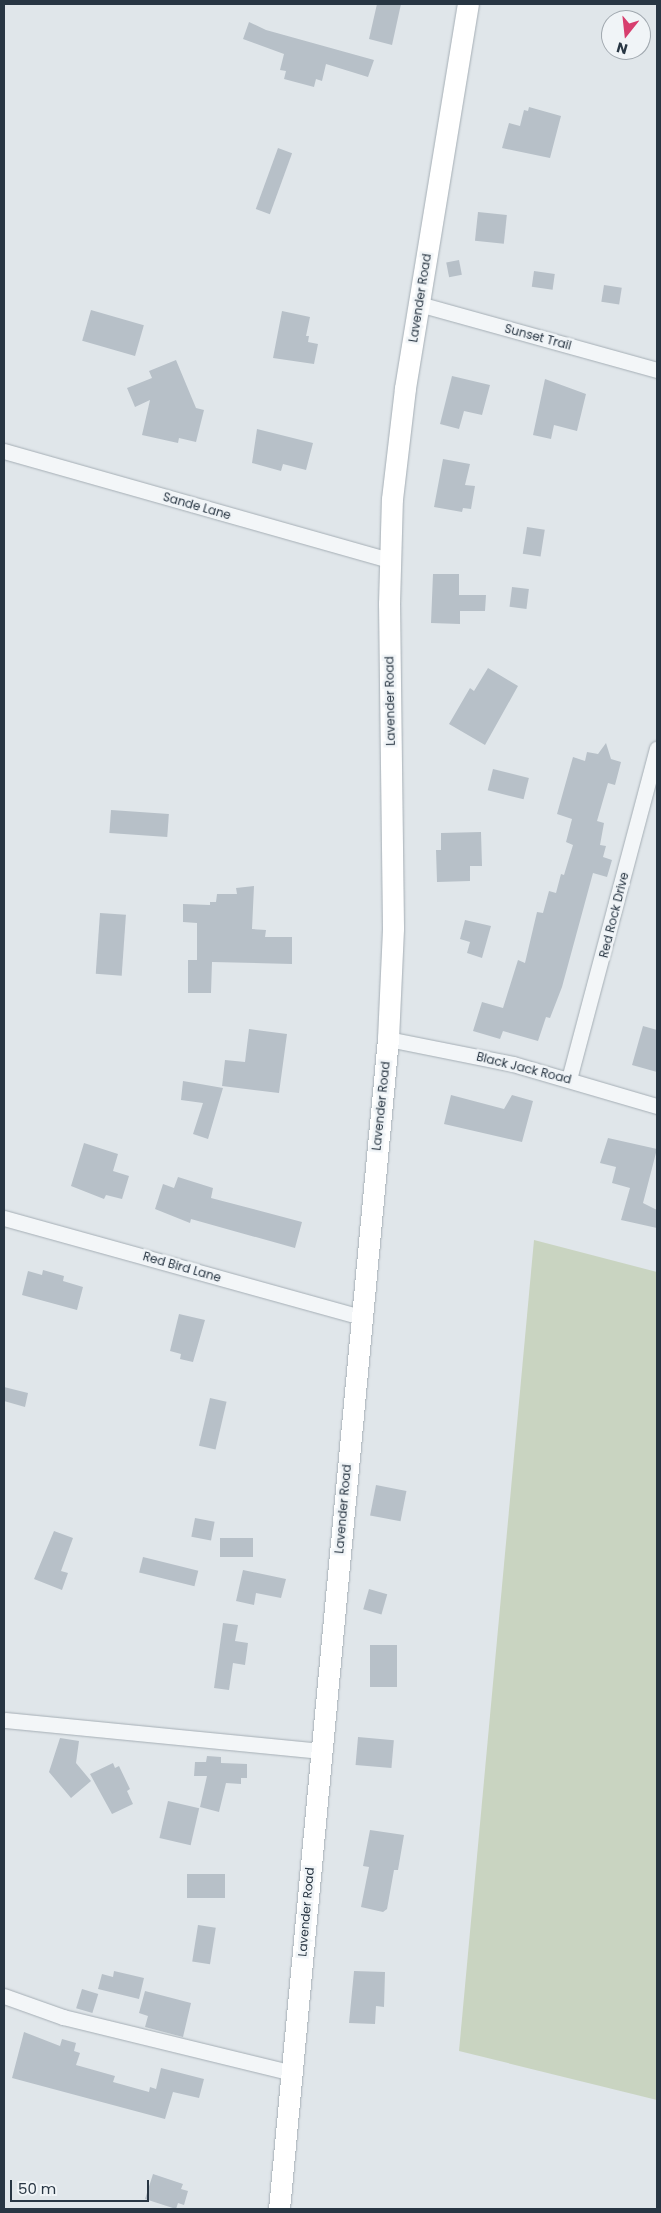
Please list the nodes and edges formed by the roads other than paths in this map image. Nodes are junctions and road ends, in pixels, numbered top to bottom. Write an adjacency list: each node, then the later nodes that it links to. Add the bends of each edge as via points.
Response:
1 (468, 4): 2 (street, Lavender Road)
2 (419, 304): 3 (street, Sunset Trail); 5 (street, Lavender Road, via 400,422)
3 (657, 370)
4 (4, 451): 5 (street, Sande Lane)
5 (390, 560): 7 (street, Lavender Road, via 393,928)
6 (657, 750): 8 (street, Red Rock Drive)
7 (388, 1039): 8 (street, Black Jack Road); 11 (street, Lavender Road)
8 (570, 1079): 9 (street, Black Jack Road)
9 (657, 1106)
10 (4, 1218): 11 (street, Red Bird Lane)
11 (360, 1317): 13 (street, Lavender Road)
12 (5, 1720): 13 (street)
13 (321, 1750): 15 (street, Lavender Road)
14 (4, 1996): 15 (street, via 63,2016)
15 (292, 2073): 16 (street, Lavender Road)
16 (279, 2209)

